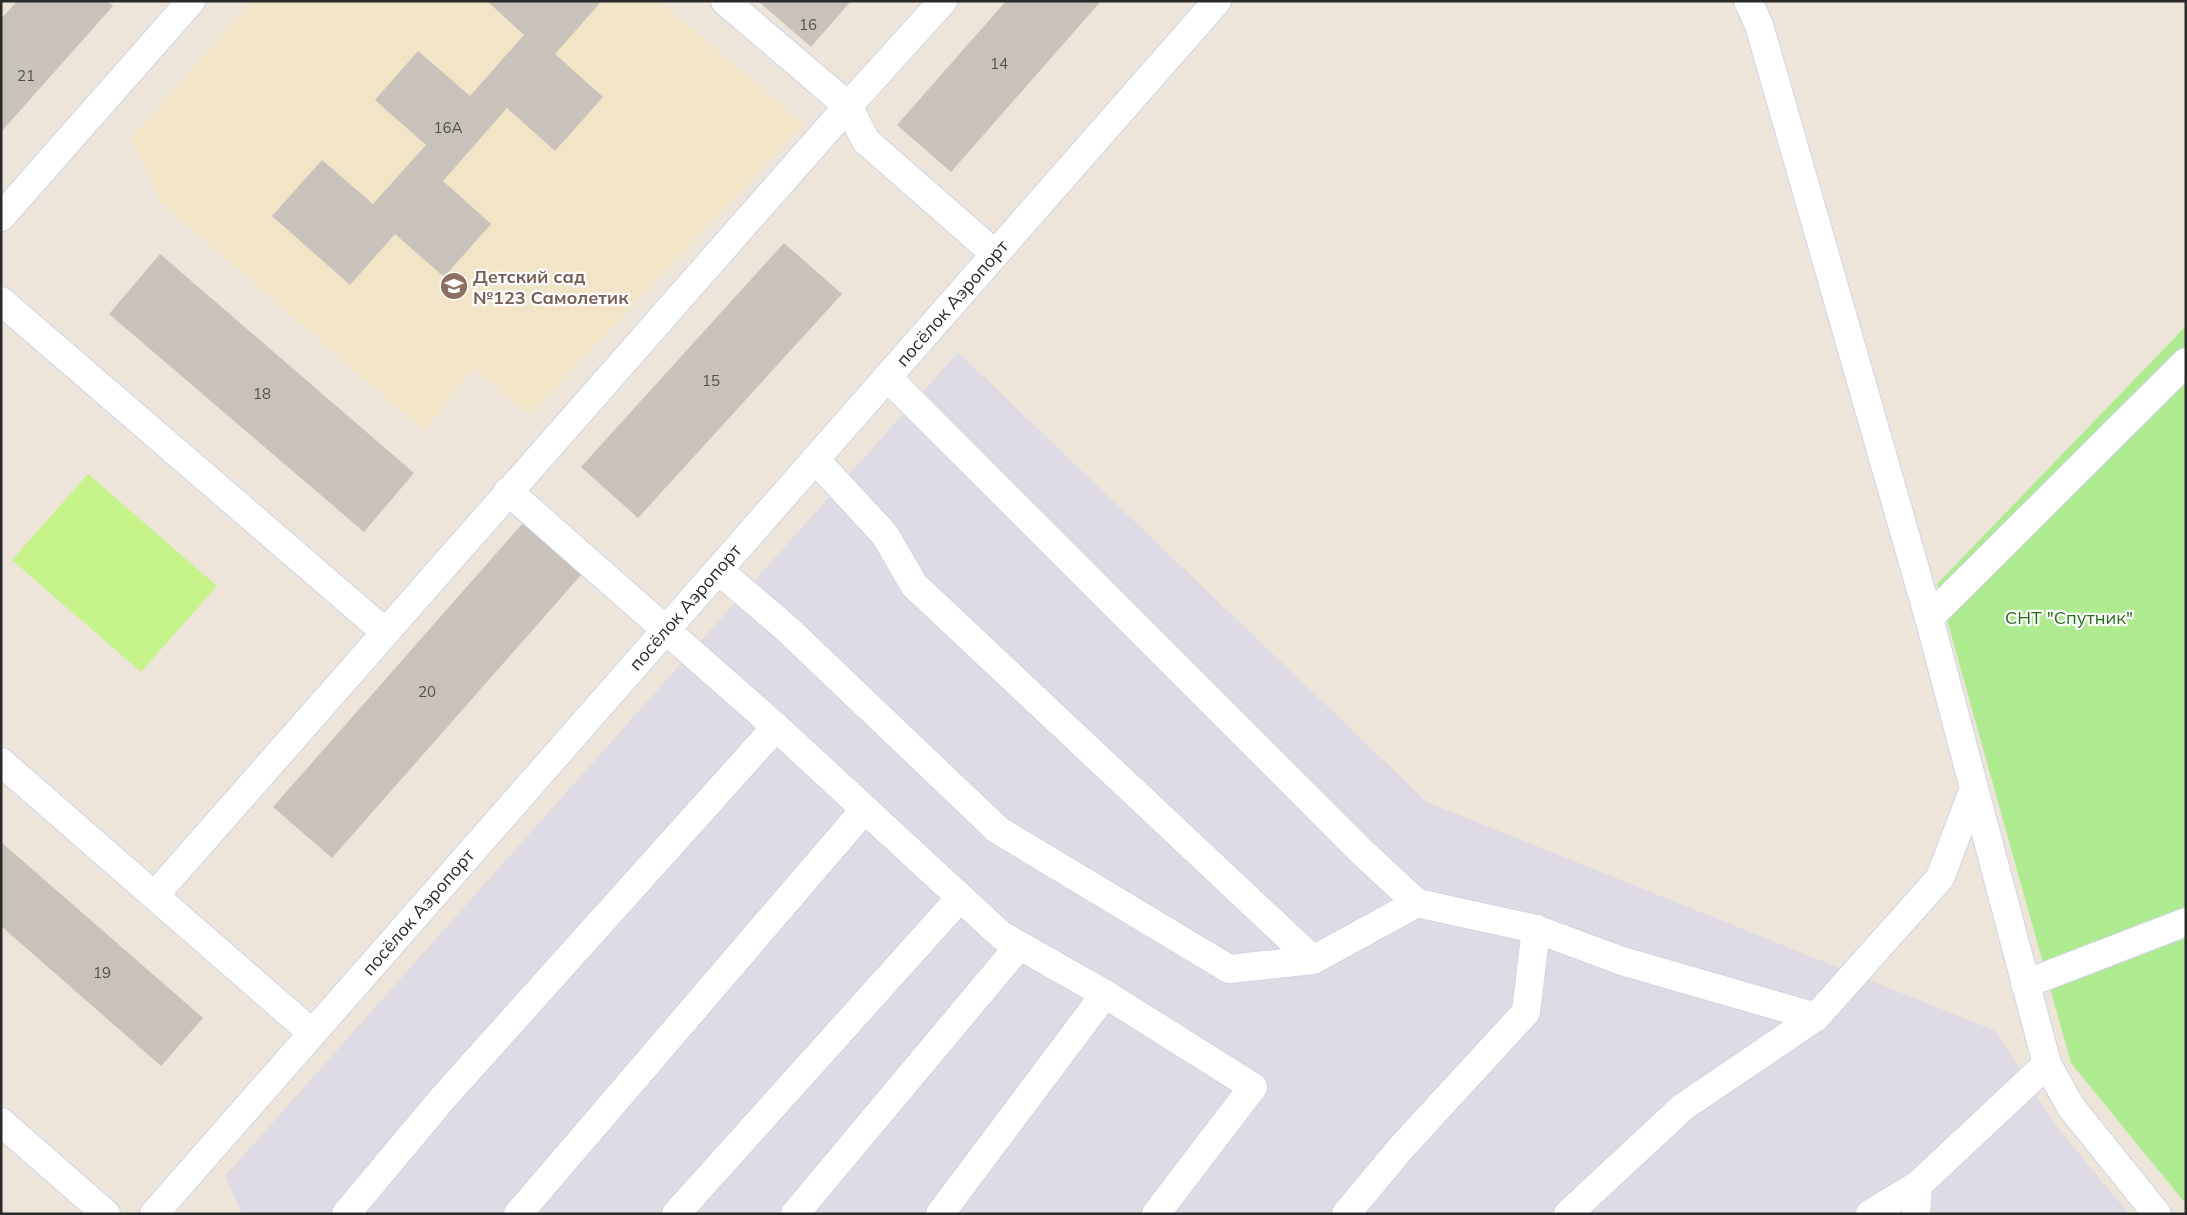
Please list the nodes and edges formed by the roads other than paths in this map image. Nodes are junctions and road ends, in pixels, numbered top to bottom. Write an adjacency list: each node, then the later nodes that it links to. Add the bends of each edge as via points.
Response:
1 (191, 1): 7 (street)
2 (725, 1): 6 (street)
3 (943, 1): 6 (street)
4 (1216, 1): 8 (street, посёлок Аэропорт)
5 (1748, 1): 15 (street, via 1759,25)
6 (848, 106): 8 (street, via 866,141); 13 (street)
7 (1, 217)
8 (995, 254): 11 (street, посёлок Аэропорт)
9 (1, 301): 17 (street)
10 (2186, 362): 15 (street)
11 (887, 377): 12 (street, посёлок Аэропорт); 24 (street, via 1355,845)
12 (815, 459): 14 (street, посёлок Аэропорт); 28 (street, via 884,536 914,585)
13 (508, 491): 16 (street); 17 (street)
14 (718, 570): 16 (street, посёлок Аэропорт); 28 (street, via 785,627 998,830 1228,969)
15 (1929, 618): 20 (street)
16 (666, 629): 18 (street); 32 (street, посёлок Аэропорт)
17 (385, 632): 22 (street)
18 (776, 727): 21 (street); 38 (street, via 443,1098)
19 (1, 762): 22 (street)
20 (1973, 791): 29 (street); 31 (street, via 1940,878)
21 (865, 809): 23 (street); 39 (street)
22 (155, 895): 32 (street)
23 (960, 898): 27 (street, via 1001,935); 40 (street)
24 (1417, 903): 26 (street); 28 (street)
25 (2186, 922): 29 (street)
26 (1536, 929): 31 (street, via 1622,961); 44 (street, via 1526,1012 1402,1147)
27 (1019, 946): 30 (street); 41 (street)
28 (1313, 960)
29 (2024, 984): 33 (street)
30 (1105, 994): 42 (street); 43 (street, via 1252,1087)
31 (1816, 1017): 45 (street, via 1683,1107)
32 (312, 1033): 37 (street, посёлок Аэропорт)
33 (2047, 1064): 35 (street); 48 (street, via 2071,1107)
34 (1, 1122): 36 (street)
35 (1918, 1185): 46 (street); 47 (street)
36 (106, 1214)
37 (154, 1214)
38 (346, 1214)
39 (518, 1214)
40 (676, 1214)
41 (794, 1214)
42 (940, 1214)
43 (1156, 1214)
44 (1346, 1214)
45 (1568, 1214)
46 (1870, 1214)
47 (1916, 1214)
48 (2157, 1214)

